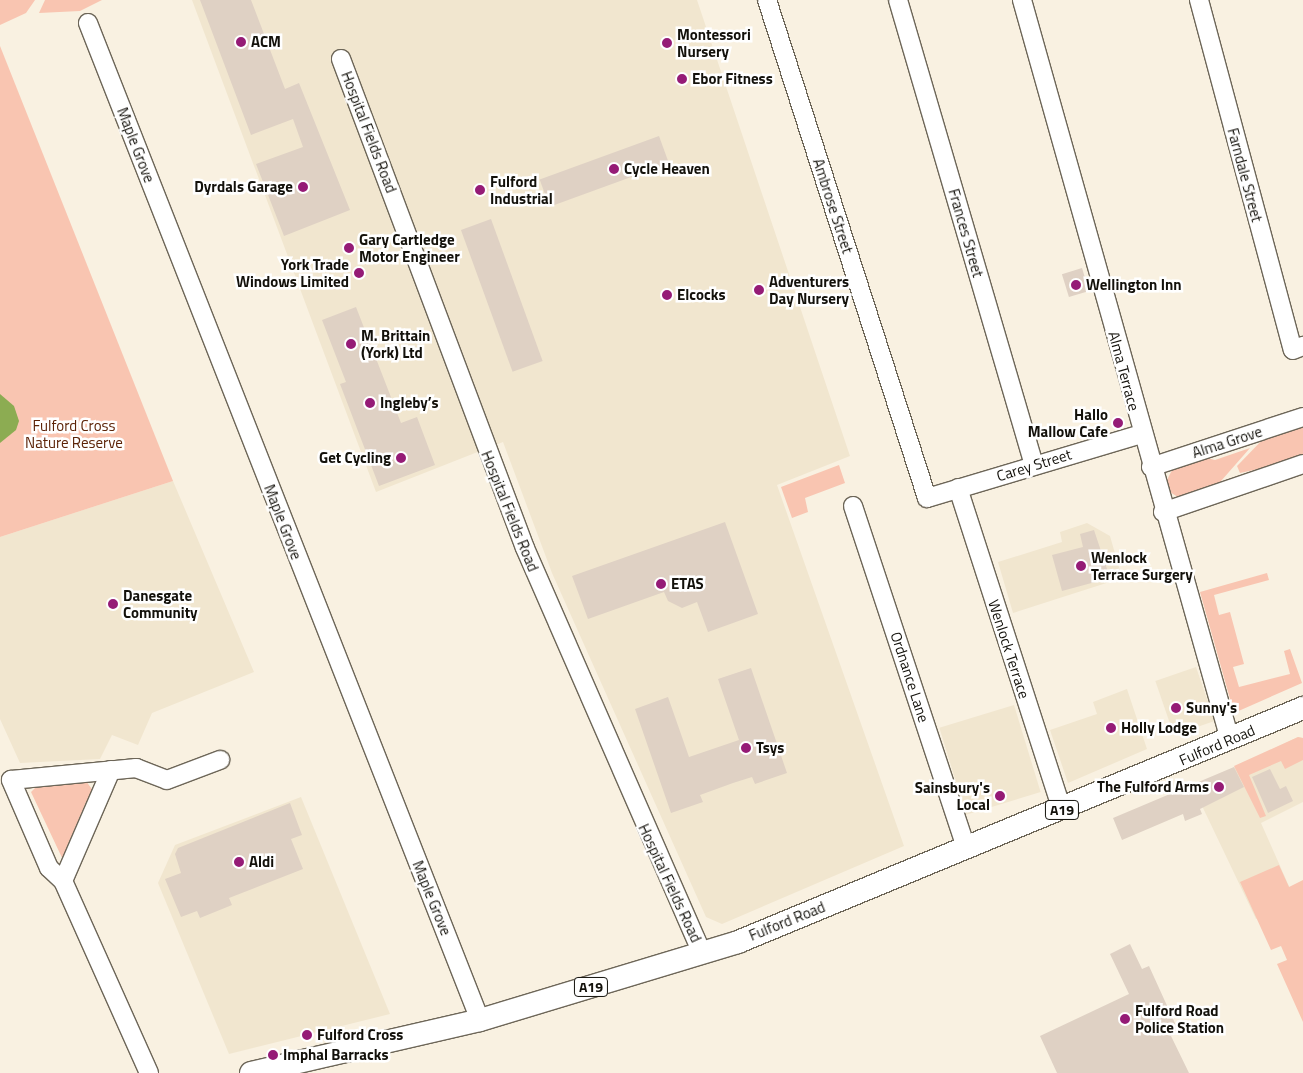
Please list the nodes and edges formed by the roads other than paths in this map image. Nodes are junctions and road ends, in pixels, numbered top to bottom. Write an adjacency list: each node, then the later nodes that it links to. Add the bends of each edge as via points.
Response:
1 (767, 0): 14 (street, Ambrose Street)
2 (898, 0): 11 (street, Frances Street)
3 (1022, 0): 9 (street, Alma Terrace)
4 (1199, 0): 7 (street, Farndale Street)
5 (88, 23): 25 (street, Maple Grove)
6 (341, 59): 24 (street, Hospital Fields Road, via 524,548)
7 (1298, 348)
8 (1303, 417): 12 (street, Alma Grove)
9 (1142, 434): 11 (street, Carey Street); 12 (street, Alma Terrace)
10 (1303, 464): 16 (street)
11 (1034, 466): 13 (street, Carey Street)
12 (1151, 467): 16 (street, Alma Terrace)
13 (958, 488): 14 (street, Carey Street); 21 (street, Wenlock Terrace)
14 (927, 498)
15 (853, 506): 22 (street, Ordnance Lane)
16 (1163, 512): 18 (street, Alma Terrace)
17 (1303, 708): 18 (main road, Fulford Road / A19)
18 (1230, 740): 21 (main road, Fulford Road / A19)
19 (220, 760): 20 (street, via 168,780 136,768)
20 (111, 770): 23 (street); 23 (street, via 11,780 49,868)
21 (1062, 810): 22 (main road, Fulford Road / A19)
22 (966, 848): 24 (main road, Fulford Road / A19)
23 (63, 881): 26 (street)
24 (702, 954): 25 (main road, Fulford Road / A19)
25 (480, 1020): 27 (main road, Fulford Road / A19)
26 (149, 1073)
27 (250, 1073)

